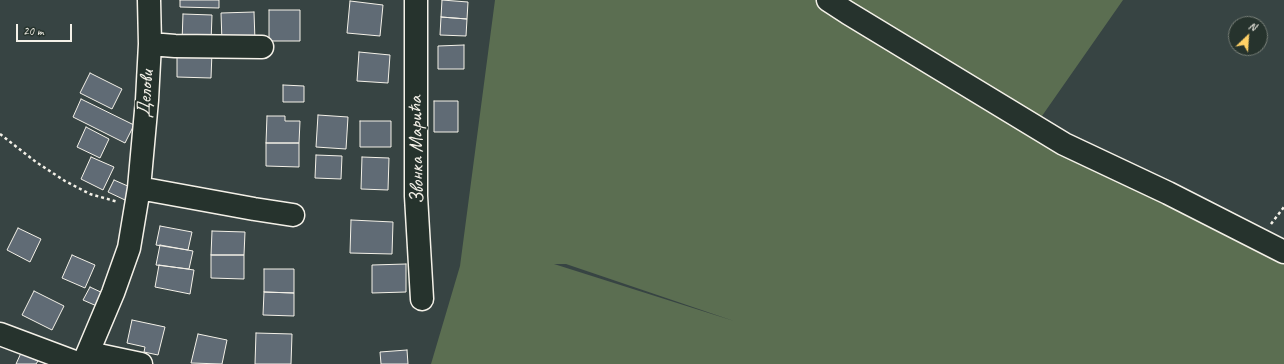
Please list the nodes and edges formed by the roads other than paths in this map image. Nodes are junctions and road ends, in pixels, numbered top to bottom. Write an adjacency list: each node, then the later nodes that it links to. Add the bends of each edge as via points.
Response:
1 (149, 0): 4 (street, Делови)
2 (416, 0): 9 (street, Звонка Марића, via 416,196)
3 (828, 0): 8 (street, via 1064,144)
4 (150, 44): 5 (street); 6 (street, Делови)
5 (262, 47)
6 (137, 197): 7 (street); 11 (street, Делови, via 129,248 111,299)
7 (293, 215)
8 (1284, 252)
9 (422, 299)
10 (0, 334): 11 (street)
11 (84, 360): 12 (street)
12 (141, 364)

